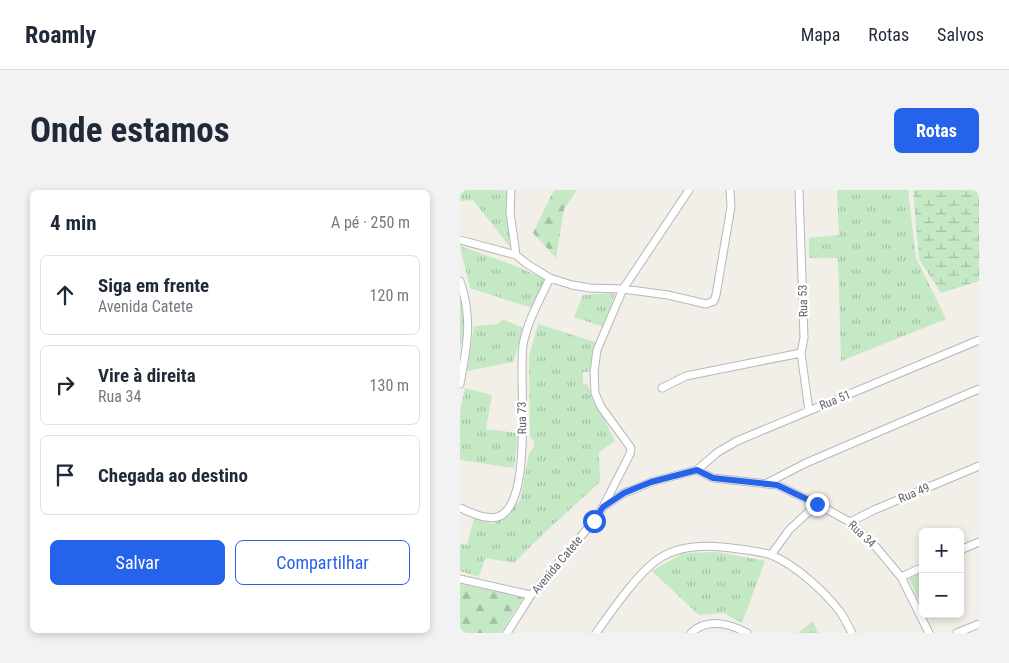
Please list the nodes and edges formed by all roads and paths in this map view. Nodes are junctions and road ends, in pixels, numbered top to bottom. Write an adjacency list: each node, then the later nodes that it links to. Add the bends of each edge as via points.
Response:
1 (511, 190): 6 (street, via 510,212)
2 (689, 190): 9 (street)
3 (730, 190): 9 (street, via 731,207 714,301 700,304 668,294)
4 (799, 190): 11 (street, Rua 53, via 804,338)
5 (460, 240): 6 (street)
6 (516, 255): 7 (street)
7 (550, 278): 9 (street, via 590,288); 21 (street, Rua 73, via 523,346 522,448 514,498 506,511 496,517 483,517)
8 (460, 281): 12 (street, via 468,323)
9 (623, 289): 20 (street, via 597,350 594,372 601,407 631,448)
10 (979, 340): 15 (street, Rua 51)
11 (801, 353): 13 (street, via 686,376); 15 (street, Rua 53)
12 (460, 384)
13 (662, 388)
14 (979, 389): 18 (street)
15 (809, 411): 17 (street, Rua 51, via 738,441 718,452)
16 (979, 466): 22 (street, Rua 49)
17 (697, 470): 18 (street, Rua 34, via 713,478); 20 (street, Avenida Catete, via 635,488)
18 (767, 483): 19 (street, Rua 34, via 788,489)
19 (817, 504): 22 (street, Rua 34); 25 (street, via 789,530)
20 (603, 507): 29 (street, Avenida Catete)
21 (460, 508)
22 (850, 522): 27 (street, Rua 34)
23 (979, 542): 24 (street)
24 (964, 548)
25 (771, 555): 32 (street, via 713,546 674,551 646,569); 35 (street, via 806,577 830,600)
26 (919, 569): 27 (street)
27 (901, 577): 36 (street, Rua 34)
28 (460, 579): 29 (street)
29 (531, 595): 31 (street, Avenida Catete)
30 (979, 624): 37 (street)
31 (507, 633)
32 (596, 633)
33 (690, 633): 34 (street, via 696,628 720,623 736,626)
34 (747, 633)
35 (852, 633)
36 (929, 633)
37 (957, 633)

